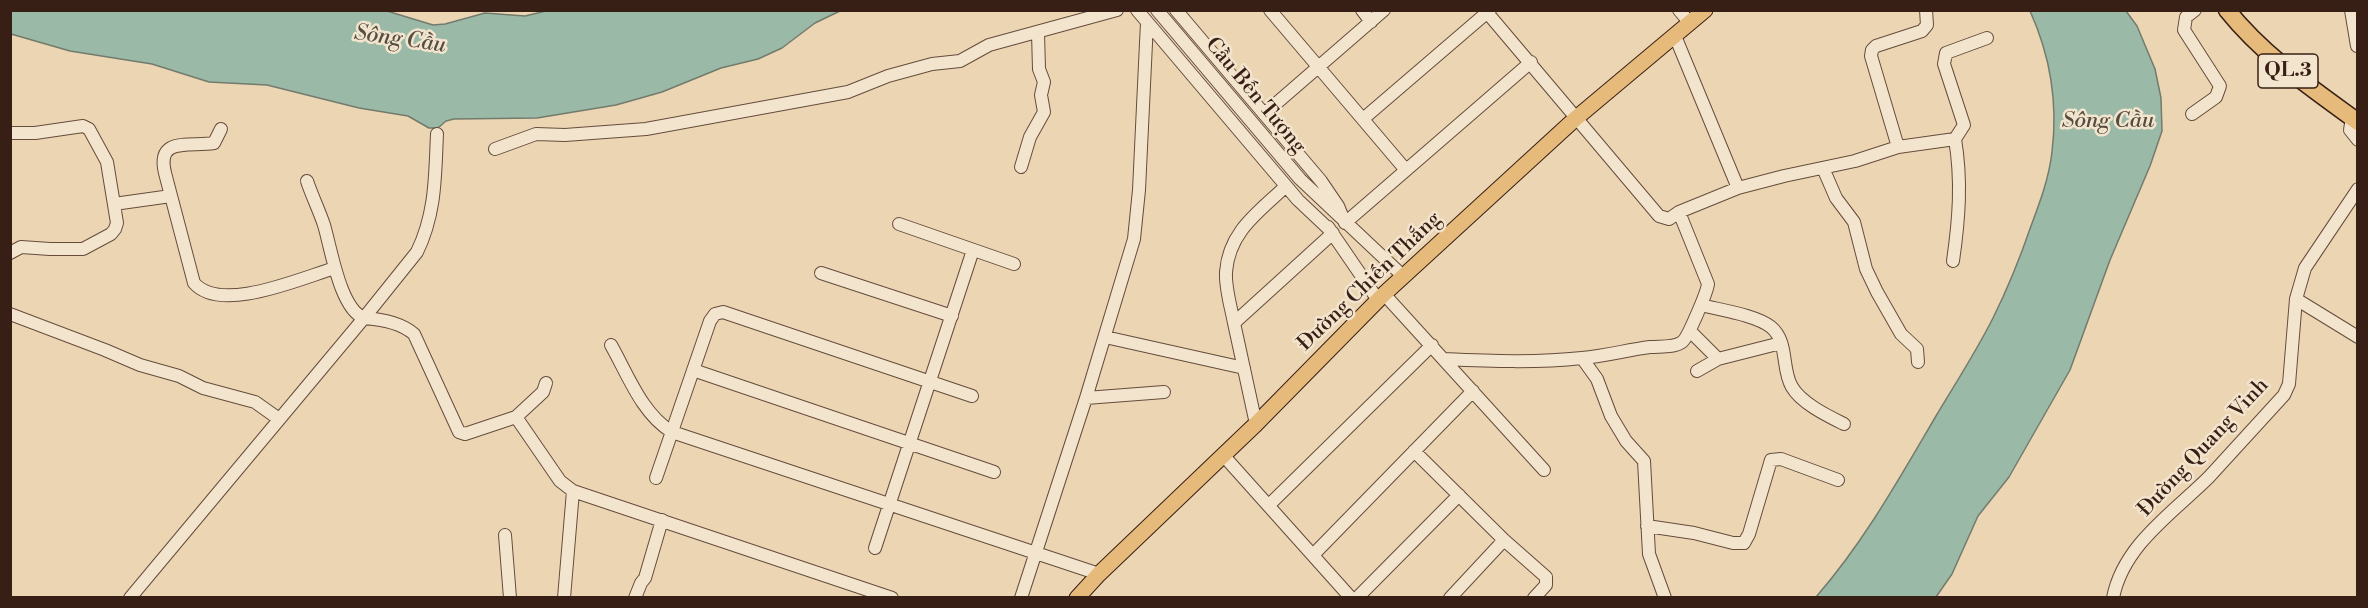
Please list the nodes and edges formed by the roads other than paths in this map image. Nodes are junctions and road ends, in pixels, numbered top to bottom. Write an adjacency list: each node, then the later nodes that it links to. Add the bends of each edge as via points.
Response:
1 (1117, 10): 18 (street)
2 (1137, 10): 15 (street)
3 (1157, 10): 39 (street, Cầu Bến Tượng)
4 (1176, 10): 24 (street)
5 (1270, 10): 23 (street)
6 (1362, 10): 16 (street)
7 (1384, 10): 16 (street)
8 (1679, 10): 17 (street)
9 (1705, 10): 17 (main road, Đường Chiến Thắng)
10 (1926, 10): 34 (street, via 1927,25 1922,31 1872,50)
11 (2195, 10): 25 (street, via 2186,17 2184,30 2220,86 2216,97)
12 (2227, 10): 28 (highway, QL.3, via 2279,64)
13 (2351, 10): 21 (street)
14 (1488, 11): 22 (street); 26 (street)
15 (1147, 22): 41 (street); 65 (street, via 1134,239)
16 (1371, 22): 23 (street)
17 (1690, 23): 19 (main road, Đường Chiến Thắng)
18 (1038, 33): 35 (street, via 989,45 960,61 888,76 848,92 646,129 536,134); 36 (street, via 1044,112 1030,137)
19 (1675, 36): 27 (main road, Đường Chiến Thắng); 42 (street)
20 (1987, 38): 32 (street, via 1946,53 1944,64 1964,125)
21 (2357, 46)
22 (1531, 62): 27 (street); 38 (street)
23 (1318, 67): 24 (street); 26 (street)
24 (1264, 114): 47 (street, via 1321,180)
25 (2192, 114)
26 (1363, 119): 38 (street)
27 (1575, 119): 46 (street, via 1659,216 1669,219); 56 (main road, Đường Chiến Thắng)
28 (2355, 120): 33 (street, via 2350,130)
29 (221, 129): 44 (street, via 214,143 178,145 165,153 162,161)
30 (10, 133): 45 (street, via 83,126 89,129 105,154)
31 (437, 134): 62 (street, via 433,208 422,241)
32 (1955, 140): 34 (street); 52 (street, via 1960,180)
33 (2358, 140)
34 (1898, 147): 37 (street)
35 (495, 149)
36 (1021, 167)
37 (1823, 168): 42 (street); 73 (street, via 1836,198 1854,222 1866,269 1877,292 1901,334 1917,349)
38 (1405, 170): 47 (street)
39 (1300, 179): 47 (street); 49 (street)
40 (307, 181): 54 (street)
41 (1286, 186): 49 (street); 63 (street, via 1233,241 1226,273)
42 (1738, 188): 46 (street)
43 (2358, 189): 58 (street, Đường Quang Vinh, via 2305,268)
44 (171, 196): 45 (street); 54 (street, via 194,283 202,292 214,296 251,294)
45 (114, 204): 51 (street, via 115,229 92,244 74,250 21,247)
46 (1679, 212): 59 (street, via 1708,284)
47 (1345, 223): 56 (street)
48 (899, 225): 50 (street)
49 (1333, 233): 57 (street); 63 (street)
50 (974, 250): 53 (street); 61 (street)
51 (10, 253)
52 (1953, 261)
53 (1014, 264)
54 (335, 268): 62 (street, via 354,313)
55 (821, 273): 61 (street)
56 (1403, 276): 57 (main road, Đường Chiến Thắng)
57 (1381, 297): 69 (street); 85 (main road, Đường Chiến Thắng)
58 (2296, 299): 66 (street); 119 (street, Đường Quang Vinh, via 2289,384 2284,395 2210,476 2138,545 2125,564)
59 (1701, 305): 64 (street); 67 (street, via 1762,321 1772,328)
60 (10, 314): 84 (street, via 204,388 255,402)
61 (952, 316): 77 (street)
62 (364, 318): 83 (street, via 414,334 462,434); 84 (street)
63 (1234, 322): 74 (street)
64 (1690, 331): 70 (street, via 1679,344); 72 (street)
65 (1106, 337): 74 (street); 82 (street)
66 (2358, 337)
67 (1781, 344): 72 (street); 86 (street, via 1792,388 1815,409)
68 (611, 345): 87 (street, via 650,415)
69 (1432, 345): 71 (street); 98 (street)
70 (1582, 358): 71 (street, via 1489,362); 100 (street, via 1597,379 1626,441 1644,461)
71 (1444, 359): 79 (street)
72 (1718, 359): 76 (street)
73 (1918, 362)
74 (1244, 368): 85 (street)
75 (693, 370): 77 (street, via 710,321 723,312); 87 (street); 88 (street)
76 (1697, 371)
77 (931, 382): 81 (street); 88 (street)
78 (546, 383): 83 (street, via 543,392)
79 (1473, 391): 89 (street); 91 (street)
80 (1164, 392): 82 (street)
81 (972, 396)
82 (1086, 398): 104 (street)
83 (516, 417): 95 (street, via 560,481)
84 (279, 419): 107 (street)
85 (1256, 424): 90 (main road, Đường Chiến Thắng)
86 (1844, 424)
87 (672, 432): 93 (street); 97 (street)
88 (911, 444): 92 (street); 97 (street)
89 (1414, 451): 96 (street); 105 (street)
90 (1223, 455): 98 (street); 106 (main road, Đường Chiến Thắng)
91 (1544, 470)
92 (994, 472)
93 (656, 478)
94 (1838, 480): 100 (street, via 1781,459 1771,460 1744,543)
95 (573, 491): 99 (street); 109 (street)
96 (1459, 495): 102 (street); 115 (street)
97 (891, 505): 103 (street); 104 (street)
98 (1269, 506): 105 (street)
99 (663, 520): 110 (street); 111 (street)
100 (1647, 526): 118 (street, via 1649,554)
101 (505, 535): 108 (street)
102 (1504, 540): 116 (street); 117 (street, via 1546,577 1546,585)
103 (876, 548)
104 (1037, 553): 106 (street); 112 (street)
105 (1313, 555): 114 (street)
106 (1099, 574): 113 (main road, Đường Chiến Thắng)
107 (130, 597)
108 (510, 597)
109 (564, 597)
110 (635, 597)
111 (892, 597)
112 (1021, 597)
113 (1077, 597)
114 (1351, 597)
115 (1357, 597)
116 (1450, 597)
117 (1534, 597)
118 (1665, 597)
119 (2113, 597)

